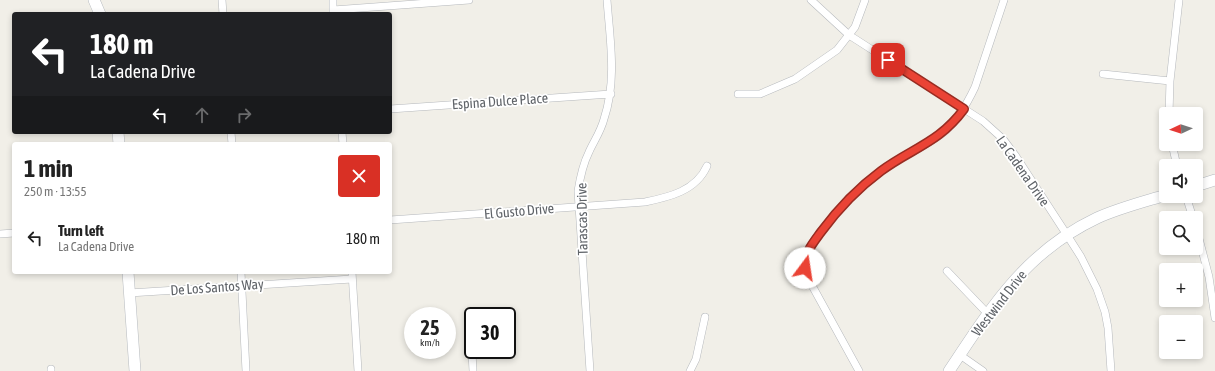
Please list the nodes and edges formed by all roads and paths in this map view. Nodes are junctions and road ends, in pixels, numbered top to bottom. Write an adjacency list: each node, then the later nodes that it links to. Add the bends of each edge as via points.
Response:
1 (94, 0): 10 (main road)
2 (222, 0): 11 (street)
3 (333, 0): 12 (street)
4 (469, 0): 12 (street)
5 (607, 0): 16 (street, Tarascas Drive, via 612,70)
6 (811, 0): 13 (street, La Cadena Drive)
7 (865, 0): 13 (street, via 856,27)
8 (1004, 0): 20 (street, via 977,81)
9 (1179, 0): 15 (street)
10 (99, 12)
11 (223, 12)
12 (333, 12)
13 (849, 35): 17 (street, via 837,50 795,79 760,94); 20 (street, La Cadena Drive)
14 (1103, 74): 15 (street)
15 (1170, 81): 18 (street)
16 (611, 94): 19 (street, Espina Dulce Place); 25 (street, Tarascas Drive, via 601,128 582,169)
17 (738, 94)
18 (1169, 107)
19 (392, 109)
20 (964, 109): 29 (street, La Cadena Drive, via 983,121 1003,139); 48 (street, via 944,131 882,171 856,192 826,226 806,255 805,268 809,280)
21 (707, 166): 25 (street, El Gusto Drive, via 696,183 676,194 645,202)
22 (1215, 180): 23 (main road)
23 (1203, 184)
24 (1159, 197): 29 (main road, Westwind Drive, via 1097,218)
25 (578, 207): 26 (street, El Gusto Drive); 46 (street, Tarascas Drive)
26 (392, 220)
27 (12, 233): 28 (street)
28 (0, 234)
29 (1067, 236): 37 (main road, Westwind Drive, via 1021,272); 51 (street, La Cadena Drive, via 1092,278 1105,312)
30 (1203, 253): 39 (street)
31 (947, 271): 37 (street)
32 (128, 274): 36 (main road)
33 (241, 274): 35 (street)
34 (352, 276): 35 (street, De Los Santos Way); 44 (street)
35 (242, 286): 36 (street, De Los Santos Way); 43 (street)
36 (129, 293): 42 (main road)
37 (988, 314): 40 (main road, Westwind Drive)
38 (705, 317): 47 (street, via 696,360)
39 (1215, 318)
40 (960, 355): 49 (main road, Westwind Drive); 50 (street)
41 (472, 359): 45 (street)
42 (134, 371)
43 (246, 371)
44 (358, 371)
45 (473, 371)
46 (590, 371)
47 (690, 371)
48 (858, 371)
49 (949, 371)
50 (982, 371)
51 (1111, 371)

